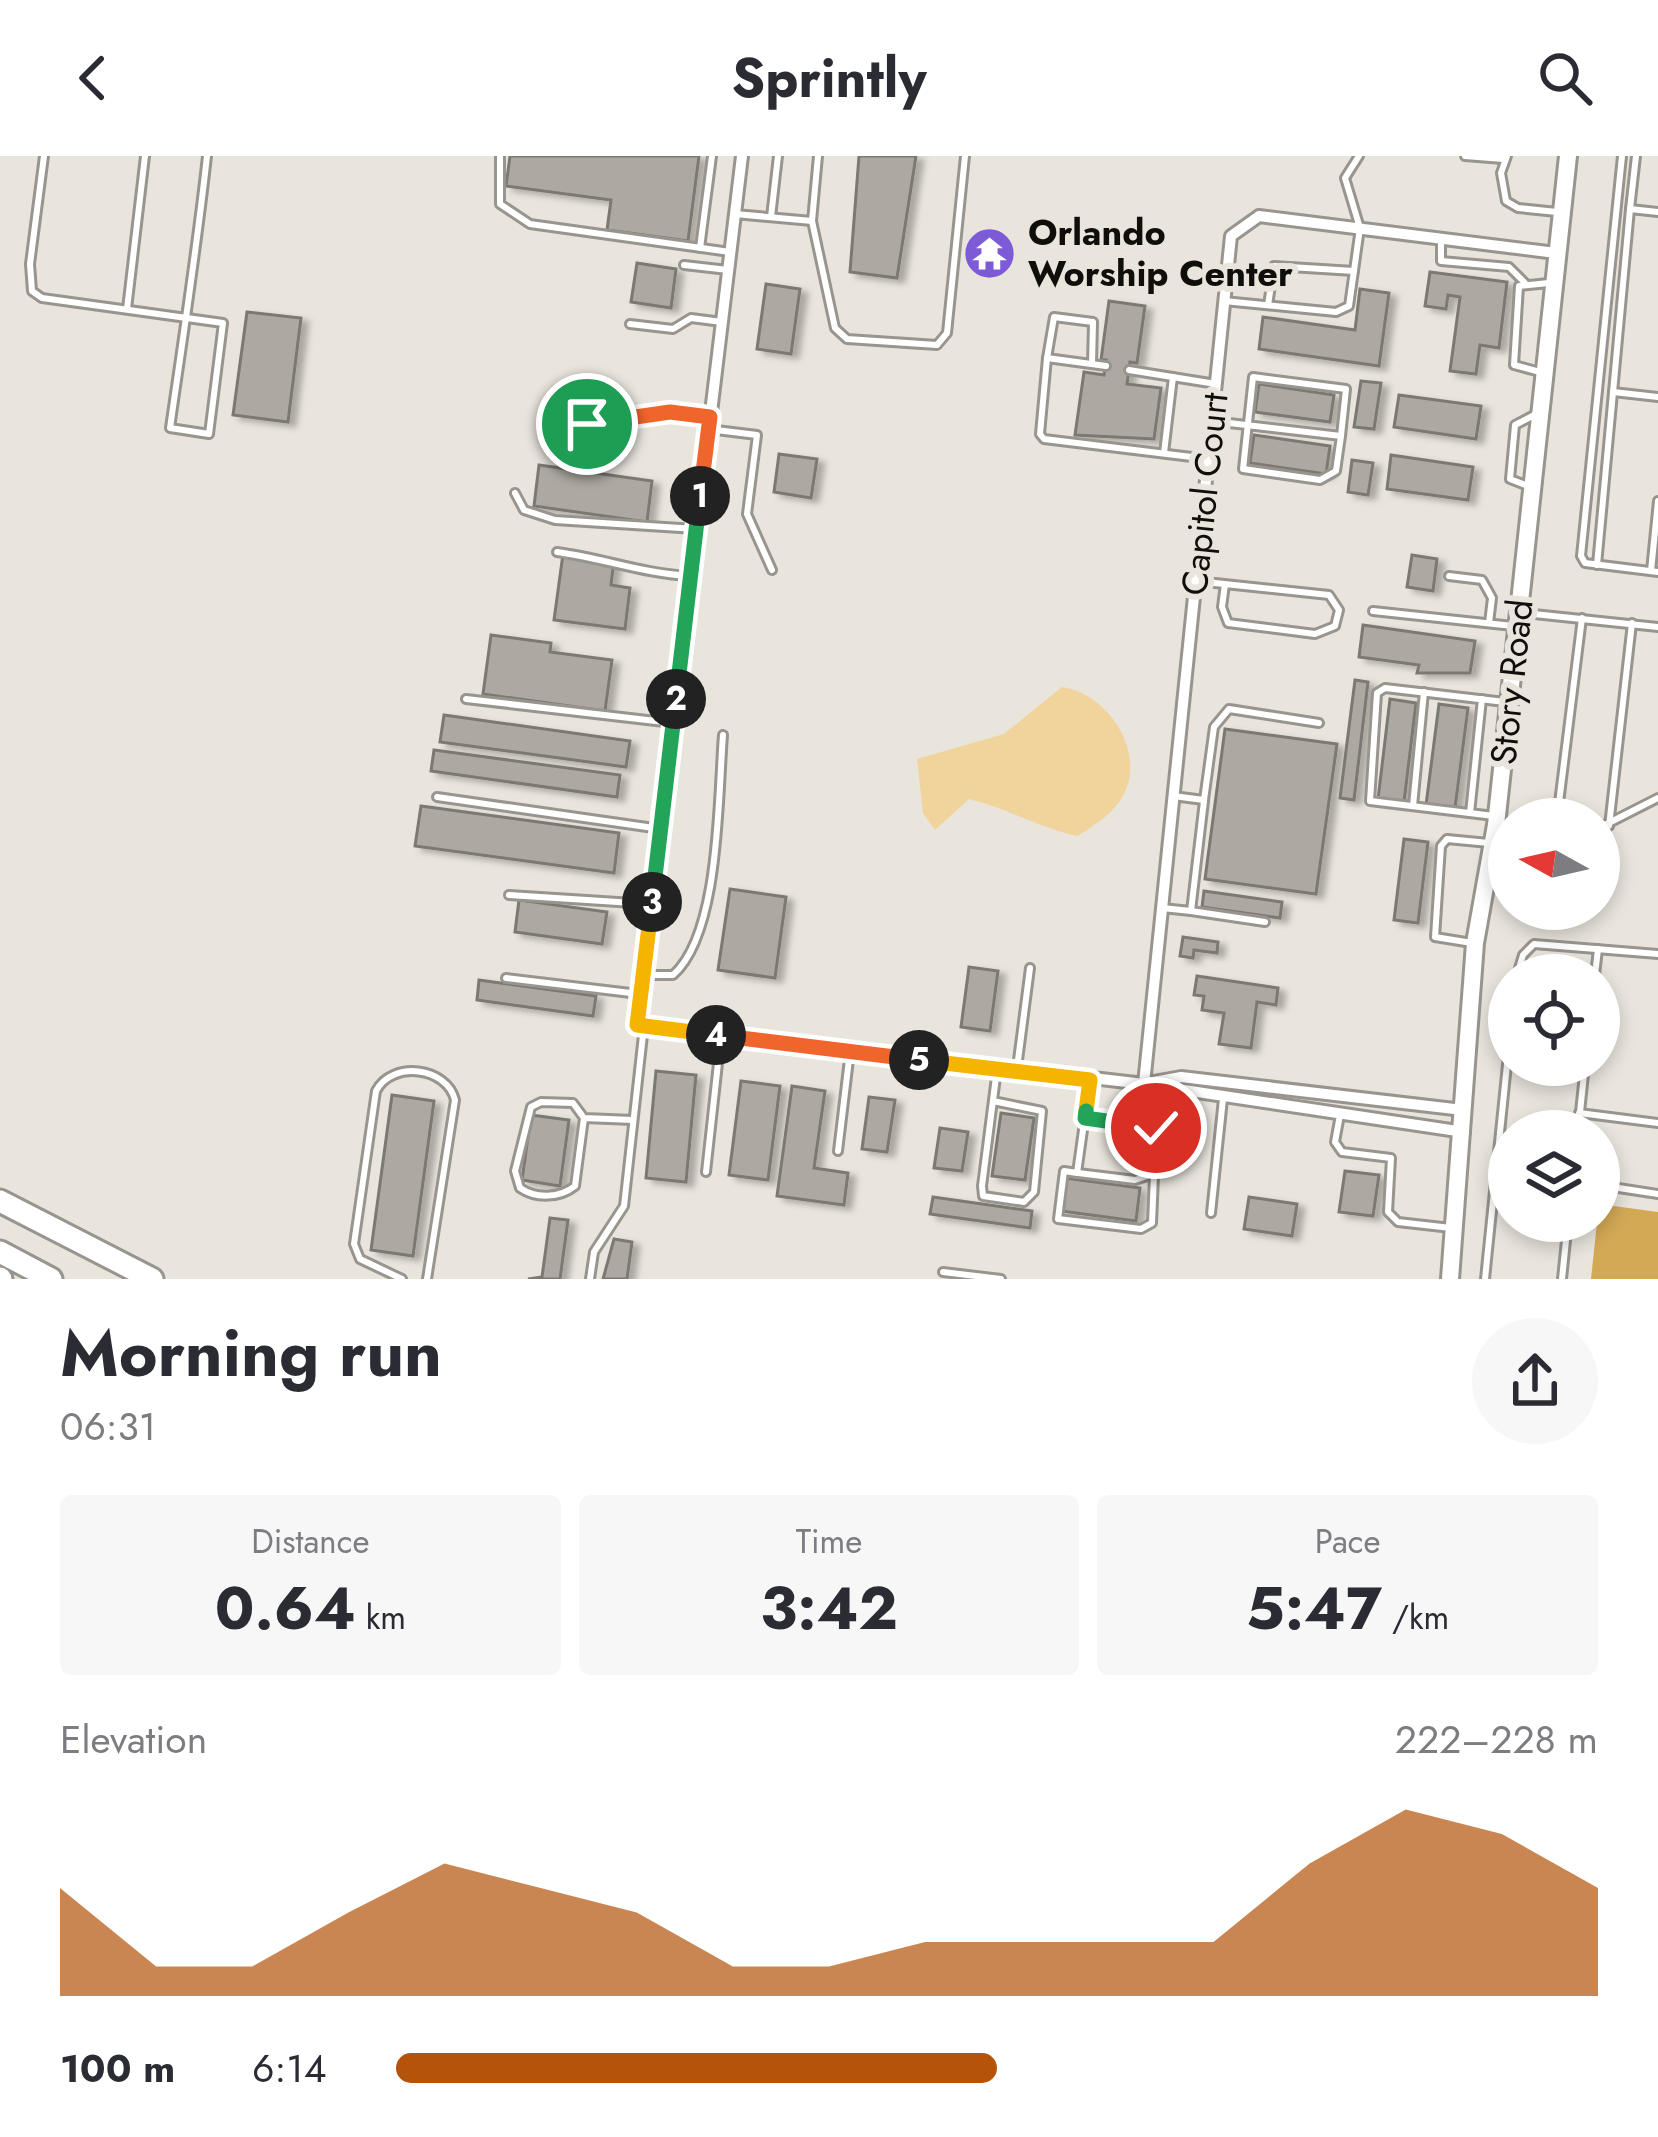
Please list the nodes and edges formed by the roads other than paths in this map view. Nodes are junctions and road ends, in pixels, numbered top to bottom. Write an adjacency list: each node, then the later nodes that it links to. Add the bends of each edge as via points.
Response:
1 (44, 156): 34 (lane, via 32,291)
2 (145, 156): 34 (lane)
3 (207, 156): 35 (lane)
4 (500, 156): 24 (lane, via 496,194 518,219)
5 (712, 156): 24 (lane)
6 (742, 156): 19 (street)
7 (778, 156): 20 (lane)
8 (818, 156): 21 (lane)
9 (965, 156): 21 (lane, via 947,333 937,345 847,339 835,328)
10 (1359, 156): 22 (lane, via 1345,178)
11 (1465, 156): 15 (lane)
12 (1568, 156): 17 (street, Story Road)
13 (1622, 156): 60 (lane, via 1581,556)
14 (1636, 156): 16 (lane)
15 (1505, 158): 17 (lane, via 1506,201)
16 (1630, 208): 18 (lane); 45 (lane)
17 (1561, 212): 26 (street, Story Road)
18 (1658, 212)
19 (735, 214): 20 (lane); 25 (street)
20 (771, 217): 21 (lane)
21 (812, 221)
22 (1360, 228): 23 (street, Capitol Court); 29 (lane); 32 (street, Capitol Court, via 1259,216 1243,223 1231,236)
23 (1442, 238): 26 (street, Capitol Court); 30 (lane, via 1441,261 1509,267)
24 (700, 248): 25 (lane)
25 (730, 252): 28 (street)
26 (1556, 253): 31 (street, Story Road)
27 (684, 265): 28 (lane)
28 (728, 270): 36 (street)
29 (1354, 272): 33 (lane, via 1342,311); 33 (lane, via 1274,266)
30 (1525, 283): 31 (lane); 42 (lane, via 1514,365)
31 (1552, 283): 42 (street, Story Road)
32 (1224, 301): 33 (lane); 44 (street, Capitol Court)
33 (1268, 305)
34 (127, 309): 35 (lane)
35 (185, 317): 35 (lane, via 224,323 208,434 170,428)
36 (722, 322): 37 (lane); 50 (street)
37 (630, 324)
38 (1048, 358): 39 (lane); 39 (lane, via 1054,317 1093,322); 53 (lane, via 1044,439)
39 (1091, 364): 40 (lane)
40 (1106, 366)
41 (1130, 370): 43 (lane)
42 (1543, 372): 47 (street, Story Road)
43 (1173, 377): 44 (lane); 53 (lane)
44 (1216, 384): 49 (street, Capitol Court)
45 (1613, 392): 46 (lane); 60 (lane)
46 (1658, 397)
47 (1539, 413): 55 (street, Story Road); 55 (lane, via 1515,424 1508,455 1510,479)
48 (543, 420): 50 (lane, via 587,424 670,412)
49 (1212, 421): 51 (lane); 54 (street, Capitol Court)
50 (709, 423): 58 (street); 61 (lane, via 757,435 748,514)
51 (1247, 425): 52 (lane); 52 (lane, via 1243,469 1320,479 1336,471); 52 (lane, via 1253,377 1346,388)
52 (1341, 436)
53 (1164, 453): 54 (lane)
54 (1208, 459): 65 (street, Capitol Court)
55 (1531, 487): 69 (street, Story Road)
56 (515, 493): 58 (lane, via 524,510 555,520)
57 (1658, 501): 62 (lane)
58 (696, 529): 64 (street)
59 (557, 552): 64 (lane)
60 (1597, 565): 62 (lane)
61 (772, 570)
62 (1654, 571)
63 (1449, 576): 70 (lane, via 1488,588)
64 (691, 577): 77 (street)
65 (1196, 581): 66 (lane); 81 (street, Capitol Court)
66 (1225, 584): 66 (lane, via 1329,595 1339,610 1335,626 1316,634 1228,623)
67 (1373, 611): 70 (lane)
68 (1582, 618): 69 (lane); 71 (lane); 83 (lane)
69 (1518, 619): 70 (lane); 76 (street, Story Road)
70 (1490, 623)
71 (1632, 623): 72 (lane); 84 (lane)
72 (1658, 627)
73 (1424, 692): 75 (lane); 87 (lane); 87 (lane, via 1384,688 1375,713 1368,796)
74 (466, 699): 77 (lane)
75 (1482, 699): 76 (lane); 88 (lane)
76 (1509, 703): 82 (street, Story Road)
77 (674, 723): 91 (street)
78 (1318, 723): 86 (lane, via 1229,709 1214,727)
79 (723, 735): 105 (lane, via 714,856 696,940 673,975)
80 (437, 796): 91 (lane)
81 (1173, 796): 86 (lane); 96 (street, Capitol Court)
82 (1501, 798)
83 (1561, 798)
84 (1612, 798)
85 (1658, 798): 89 (lane)
86 (1204, 800): 97 (lane)
87 (1413, 806): 88 (lane)
88 (1470, 813): 90 (lane)
89 (1620, 820)
90 (1488, 823)
91 (661, 829): 95 (street)
92 (1488, 830): 99 (lane, via 1442,846 1435,937)
93 (1488, 878): 99 (street, Story Road)
94 (509, 895): 95 (lane)
95 (652, 904): 105 (street)
96 (1162, 908): 97 (lane); 114 (street, Capitol Court)
97 (1191, 911): 98 (lane)
98 (1265, 922)
99 (1475, 943): 118 (street, Story Road)
100 (1598, 947): 101 (lane, via 1534,944); 102 (lane); 103 (lane)
101 (1523, 954)
102 (1597, 954)
103 (1658, 954)
104 (1030, 968): 112 (lane)
105 (643, 975): 107 (street)
106 (506, 978): 107 (lane)
107 (641, 994): 108 (street)
108 (640, 1026): 109 (street); 123 (lane)
109 (721, 1036): 110 (street); 127 (lane)
110 (850, 1051): 111 (street); 126 (lane)
111 (997, 1069): 112 (street); 117 (lane)
112 (1017, 1072): 113 (street)
113 (1090, 1080): 114 (street); 121 (lane)
114 (1144, 1084): 116 (street); 118 (street, via 1180,1077)
115 (1505, 1086): 145 (lane)
116 (1223, 1099): 119 (street); 133 (lane)
117 (993, 1101): 117 (lane, via 983,1196 1024,1202 1034,1192 1042,1111)
118 (1466, 1110): 125 (street, Story Road)
119 (1340, 1115): 125 (street); 134 (lane, via 1335,1142 1342,1152 1391,1158 1388,1212 1398,1222)
120 (584, 1118): 120 (lane, via 575,1186 547,1195 520,1189 515,1172 531,1107 573,1103); 123 (lane)
121 (1085, 1118): 128 (lane); 129 (lane, via 1156,1128)
122 (1620, 1118): 124 (lane)
123 (633, 1120): 142 (lane, via 624,1206 594,1252)
124 (1658, 1123)
125 (1464, 1132): 134 (street, Story Road)
126 (838, 1151)
127 (706, 1172)
128 (1077, 1173): 129 (lane); 129 (lane, via 1064,1171 1058,1219 1141,1229 1152,1223)
129 (1150, 1175)
130 (1620, 1188): 131 (lane)
131 (1658, 1194)
132 (0, 1201): 139 (highway)
133 (1211, 1213)
134 (1455, 1229): 144 (street, Story Road)
135 (1566, 1242): 146 (lane)
136 (0, 1252): 138 (highway)
137 (943, 1272): 143 (lane)
138 (51, 1279)
139 (152, 1279)
140 (402, 1279): 141 (lane, via 360,1259 354,1244 376,1090 401,1071 440,1078 455,1100)
141 (427, 1279)
142 (590, 1279)
143 (1001, 1279)
144 (1450, 1279)
145 (1485, 1279)
146 (1562, 1279)

